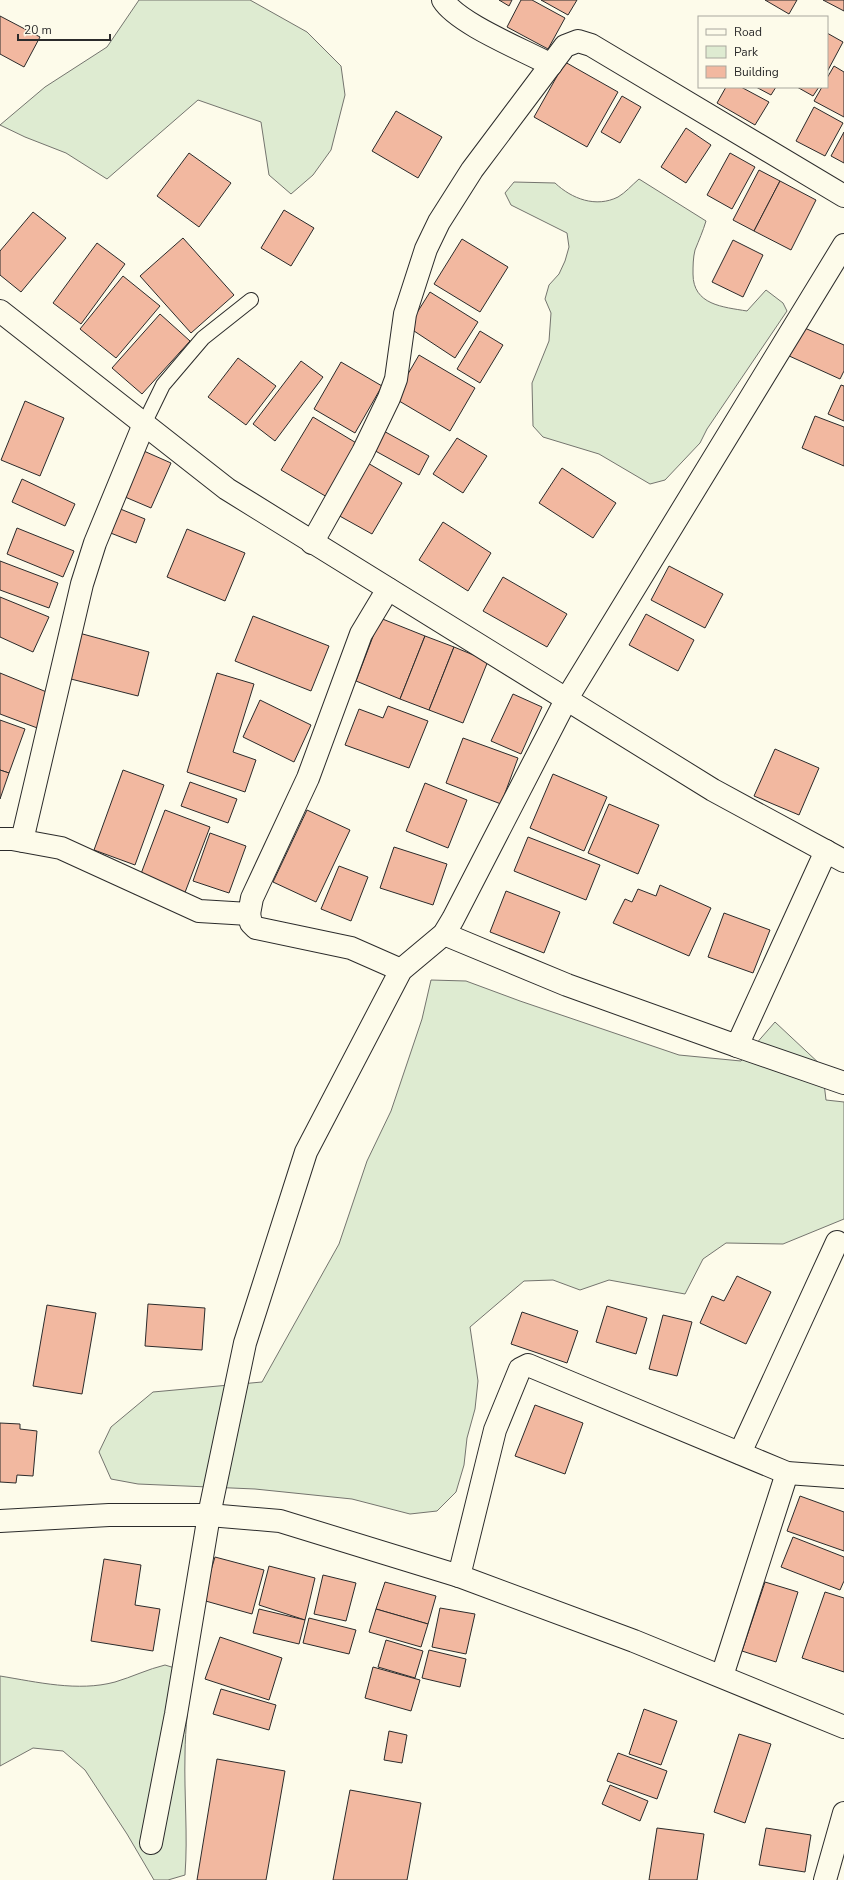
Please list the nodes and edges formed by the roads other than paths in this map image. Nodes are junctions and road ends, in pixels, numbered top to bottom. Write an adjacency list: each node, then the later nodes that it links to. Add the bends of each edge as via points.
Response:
1 (443, 0): 2 (street, via 449,9 482,30)
2 (551, 65): 3 (street, via 565,46 571,43 578,41 591,45); 8 (street, via 472,170 426,249 405,314 396,378 389,398 363,452)
3 (844, 196)
4 (844, 246): 10 (street)
5 (251, 300): 7 (lane, via 203,338 163,385)
6 (1, 314): 7 (street)
7 (144, 424): 8 (street, via 227,489); 12 (street, via 95,543 82,584)
8 (312, 542): 9 (street)
9 (388, 589): 10 (street); 14 (street, via 361,634 308,778 252,898)
10 (566, 700): 13 (street, via 713,790); 15 (street)
11 (0, 839): 12 (street)
12 (24, 841): 14 (street, via 62,848 199,911)
13 (835, 856): 17 (street)
14 (249, 914): 16 (street, via 256,928 351,948)
15 (444, 934): 16 (street); 17 (street, via 567,985)
16 (401, 970): 23 (street, via 306,1152 245,1343)
17 (737, 1046): 18 (street)
18 (844, 1083)
19 (837, 1242): 20 (street)
20 (740, 1453): 21 (street); 25 (street, via 528,1365 520,1369 495,1430)
21 (788, 1473): 22 (street); 26 (street)
22 (844, 1477)
23 (209, 1515): 24 (street, via 109,1515); 25 (street, via 280,1520); 29 (street, via 176,1714)
24 (0, 1521)
25 (459, 1576): 26 (street)
26 (722, 1676): 27 (street)
27 (844, 1727)
28 (844, 1813): 30 (street)
29 (151, 1843)
30 (826, 1880)

